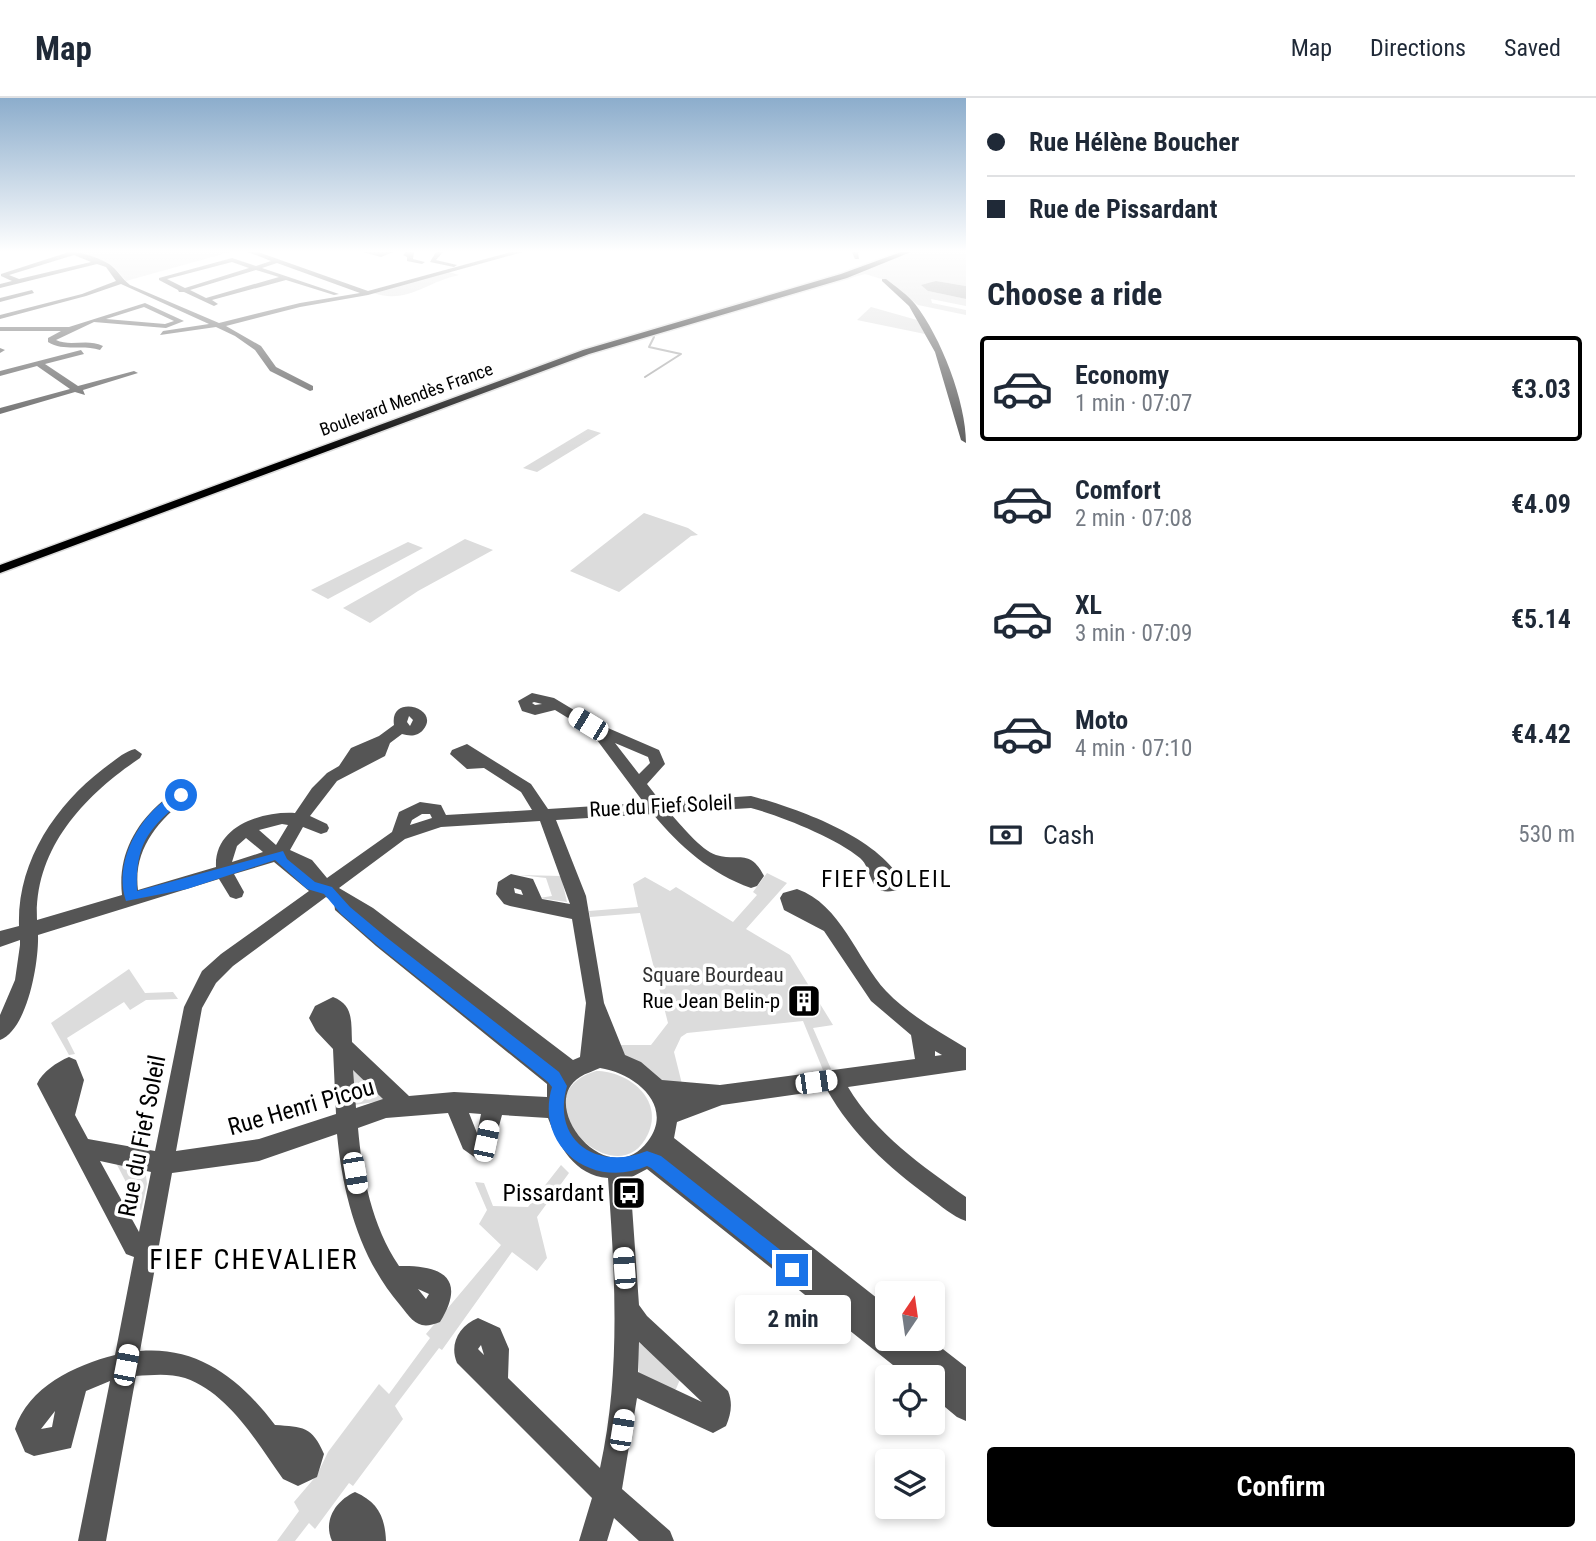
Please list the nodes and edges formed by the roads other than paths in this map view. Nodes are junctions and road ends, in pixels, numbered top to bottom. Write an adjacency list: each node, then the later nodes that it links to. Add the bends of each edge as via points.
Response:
1 (27, 319): 9 (street)
2 (176, 319): 8 (street, via 180,321 166,326)
3 (207, 319): 10 (street)
4 (245, 319): 10 (street)
5 (681, 319): 21 (main road, Boulevard Mendès France, via 583,351)
6 (697, 319): 21 (main road, Boulevard Mendès France, via 586,352)
7 (920, 319): 20 (street, via 939,352)
8 (93, 320): 12 (street)
9 (22, 321)
10 (219, 325): 12 (street, via 165,333); 16 (street, via 253,344 273,369)
11 (0, 329): 12 (street)
12 (72, 329): 13 (street, via 51,340 65,346 91,342 102,348)
13 (37, 363): 14 (street); 17 (street)
14 (0, 373)
15 (134, 373): 17 (street)
16 (310, 388)
17 (77, 390): 18 (street); 19 (street)
18 (87, 396)
19 (1, 409)
20 (966, 440)
21 (0, 567)
22 (556, 705): 24 (street)
23 (401, 727): 31 (street, via 383,740 380,752 363,764 346,766 328,780)
24 (597, 730): 27 (street); 27 (street, via 622,737 657,757 658,764)
25 (135, 754): 44 (street, via 90,788 51,834 29,897)
26 (487, 762): 30 (street, via 526,788)
27 (640, 782): 29 (street)
28 (181, 795): 40 (street, via 154,817 138,841 130,862)
29 (655, 806): 30 (street, Rue du Fief Soleil); 35 (street, Rue du Fief Soleil, via 762,804); 36 (street, via 678,835)
30 (543, 814): 38 (street, Rue du Fief Soleil, via 441,821 398,835); 42 (street)
31 (303, 818): 32 (street, via 278,817); 33 (street); 34 (street)
32 (246, 828): 34 (street); 37 (street, via 228,848)
33 (321, 828)
34 (279, 854): 37 (street); 38 (street, via 282,862 311,886)
35 (869, 855)
36 (713, 861)
37 (224, 873): 39 (street); 40 (street)
38 (328, 891): 52 (street, via 345,911 554,1077); 65 (street, Rue du Fief Soleil, via 227,960 203,985 193,1007)
39 (236, 892)
40 (131, 898): 44 (street)
41 (536, 904): 42 (street)
42 (582, 914): 46 (street)
43 (828, 925): 47 (street, via 877,994)
44 (28, 930): 45 (street); 48 (street, via 23,988)
45 (0, 939)
46 (595, 1003): 49 (street); 52 (street)
47 (919, 1029): 50 (street); 51 (street)
48 (0, 1031)
49 (617, 1060): 52 (street); 54 (street, via 638,1068)
50 (966, 1060): 51 (street)
51 (924, 1066): 53 (street)
52 (574, 1072): 59 (street)
53 (832, 1079): 55 (street); 67 (street, via 850,1111 881,1146)
54 (659, 1090): 55 (street); 61 (street)
55 (720, 1095): 61 (street)
56 (454, 1102): 57 (street, Rue Henri Picou); 57 (street, via 470,1142 477,1148 486,1141); 58 (street, Rue Henri Picou)
57 (494, 1103): 59 (street, Rue Henri Picou)
58 (405, 1106): 62 (street, Rue Henri Picou); 62 (street, via 342,1044)
59 (556, 1108): 66 (street, via 562,1134 578,1154)
60 (65, 1113): 63 (street)
61 (666, 1116): 64 (street)
62 (347, 1119): 65 (street, Rue Henri Picou, via 259,1150); 69 (street, via 364,1216 383,1262)
63 (85, 1150): 65 (street); 68 (street, via 134,1246)
64 (654, 1150): 66 (street); 70 (street, via 662,1165 717,1198)
65 (163, 1164): 68 (street, Rue du Fief Soleil)
66 (618, 1168): 71 (street)
67 (966, 1210)
68 (147, 1251): 74 (street, Rue du Fief Soleil)
69 (395, 1278)
70 (833, 1290): 72 (street); 75 (street)
71 (629, 1312): 76 (street); 78 (street)
72 (875, 1314)
73 (925, 1351): 79 (street)
74 (126, 1365): 80 (street); 84 (street, via 160,1359 200,1370 225,1387); 86 (street, Rue du Fief Soleil)
75 (915, 1365)
76 (688, 1372): 82 (street); 82 (street, via 719,1400 720,1409 713,1420)
77 (495, 1380): 85 (street)
78 (627, 1380): 82 (street); 85 (street)
79 (966, 1383)
80 (75, 1384)
81 (945, 1391): 83 (street)
82 (680, 1403)
83 (966, 1408)
84 (267, 1437)
85 (609, 1496): 89 (street); 90 (street)
86 (92, 1541)
87 (349, 1541): 88 (street, via 341,1524 355,1506 371,1521)
88 (372, 1541)
89 (593, 1541)
90 (660, 1541)

